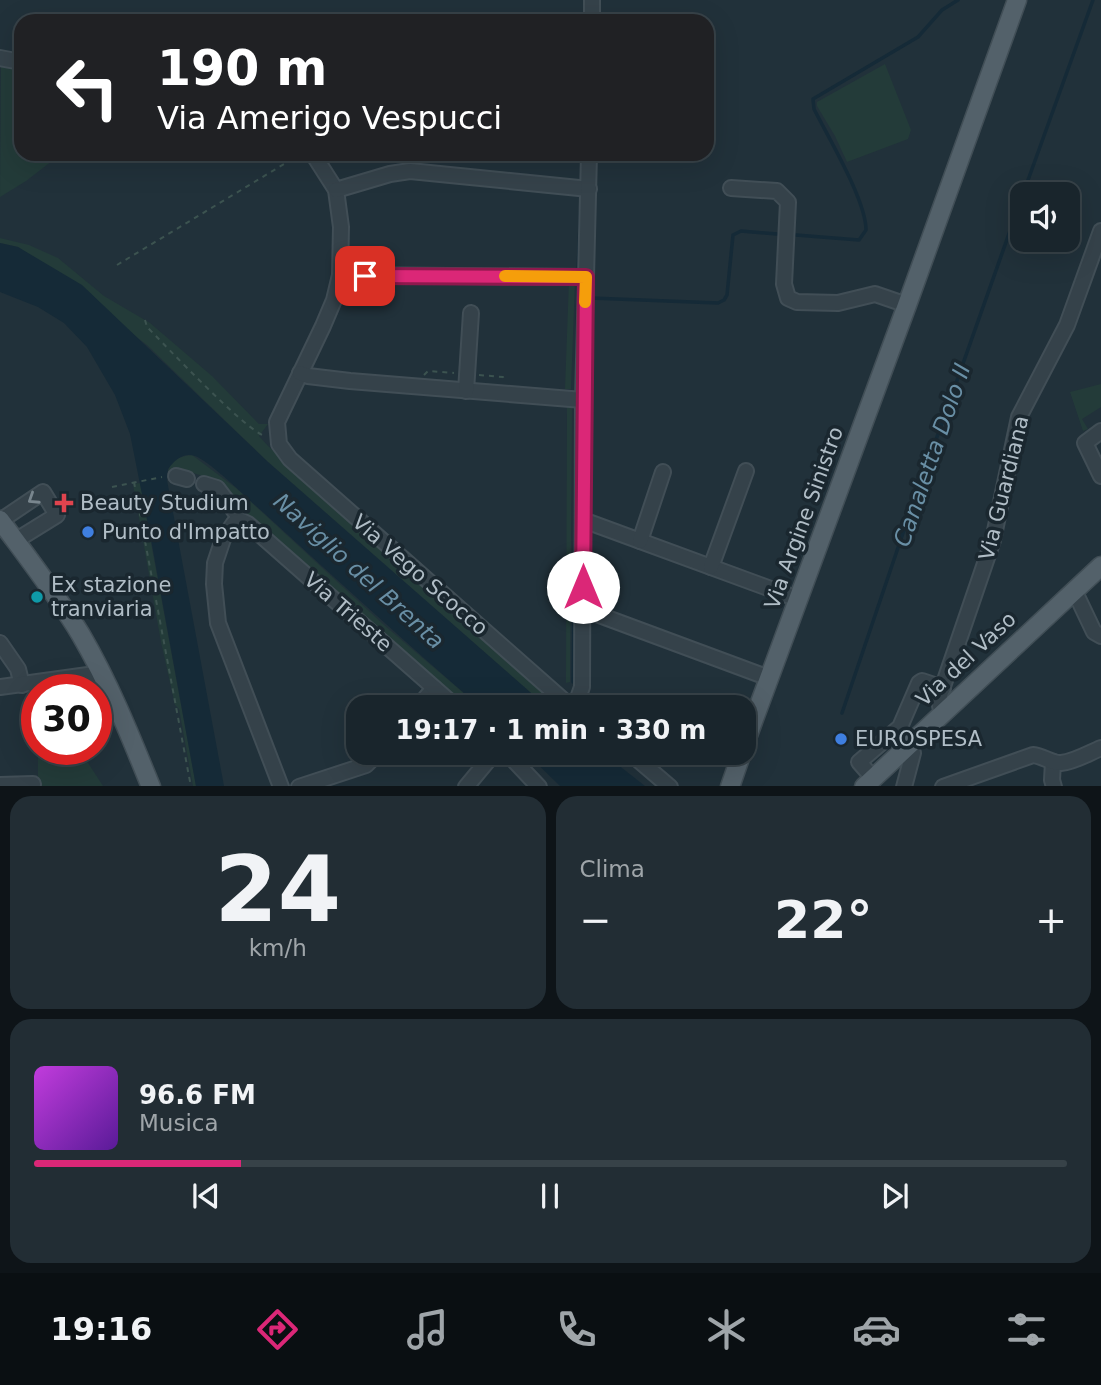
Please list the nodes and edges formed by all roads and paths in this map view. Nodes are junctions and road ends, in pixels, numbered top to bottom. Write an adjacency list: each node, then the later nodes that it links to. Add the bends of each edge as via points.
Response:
1 (1017, 0): 13 (main road, Via Argine Sinistro)
2 (288, 161): 10 (path)
3 (317, 161): 7 (street)
4 (588, 161): 5 (street)
5 (583, 188): 7 (street, via 410,171); 12 (street)
6 (731, 188): 13 (street, via 771,190 781,194 789,208 785,289 792,300 838,303 875,294)
7 (335, 190): 11 (street, via 341,227)
8 (1101, 231): 9 (street, Via Guardiana)
9 (1097, 255): 47 (street, Via Guardiana, via 1019,417 993,540)
10 (117, 265)
11 (340, 275): 12 (street); 16 (street, via 334,300)
12 (579, 277): 18 (street)
13 (907, 305): 36 (main road, Via Argine Sinistro)
14 (471, 313): 17 (street)
15 (145, 320): 20 (path, via 235,414 260,435)
16 (300, 373): 17 (street); 20 (street, via 280,412)
17 (466, 391): 18 (street)
18 (577, 400): 30 (street)
19 (1101, 431): 23 (street, via 1085,443)
20 (277, 437): 50 (street, Via Vego Scocco, via 289,459)
21 (746, 471): 34 (street)
22 (663, 472): 32 (street)
23 (1101, 476)
24 (179, 477): 25 (path)
25 (135, 482): 27 (path); 67 (path)
26 (205, 484): 28 (street, Via Trieste, via 217,488)
27 (112, 487)
28 (237, 517): 46 (street, Via Trieste); 68 (street, via 215,563 218,623)
29 (0, 520): 31 (main road); 31 (street, one-way to 29, via 57,515 43,492)
30 (583, 520): 32 (street); 37 (street)
31 (15, 541): 40 (main road, via 55,594)
32 (640, 541): 34 (street)
33 (1101, 566): 35 (main road, Via del Vaso)
34 (711, 567): 36 (street)
35 (1074, 590): 38 (street, via 1094,632); 52 (main road, Via del Vaso)
36 (799, 598): 42 (main road, Via Argine Sinistro)
37 (583, 609): 42 (street); 51 (street)
38 (1101, 636)
39 (0, 643): 43 (street)
40 (101, 671): 41 (street); 66 (main road)
41 (95, 674)
42 (769, 678): 53 (main road, Via Argine Sinistro)
43 (21, 681)
44 (21, 685): 45 (street)
45 (0, 687)
46 (434, 688): 48 (street); 49 (street, Via Trieste)
47 (943, 688): 52 (street, Via Guardiana); 62 (street, via 922,681 901,727 859,762)
48 (428, 695)
49 (442, 695)
50 (557, 695)
51 (579, 695)
52 (943, 712): 54 (main road, Via del Vaso)
53 (756, 713)
54 (910, 743): 62 (main road, Via del Vaso); 74 (street, via 913,753)
55 (1101, 748): 56 (street)
56 (1053, 762): 65 (street, via 1033,755); 75 (street)
57 (366, 765): 69 (street)
58 (484, 765): 70 (street)
59 (519, 765): 71 (street)
60 (645, 765): 72 (street)
61 (737, 765): 73 (main road)
62 (868, 782)
63 (33, 784): 64 (street)
64 (0, 785)
65 (953, 785)
66 (151, 786)
67 (191, 786)
68 (281, 786)
69 (299, 786)
70 (466, 786)
71 (539, 786)
72 (670, 786)
73 (730, 786)
74 (904, 786)
75 (1054, 786)

